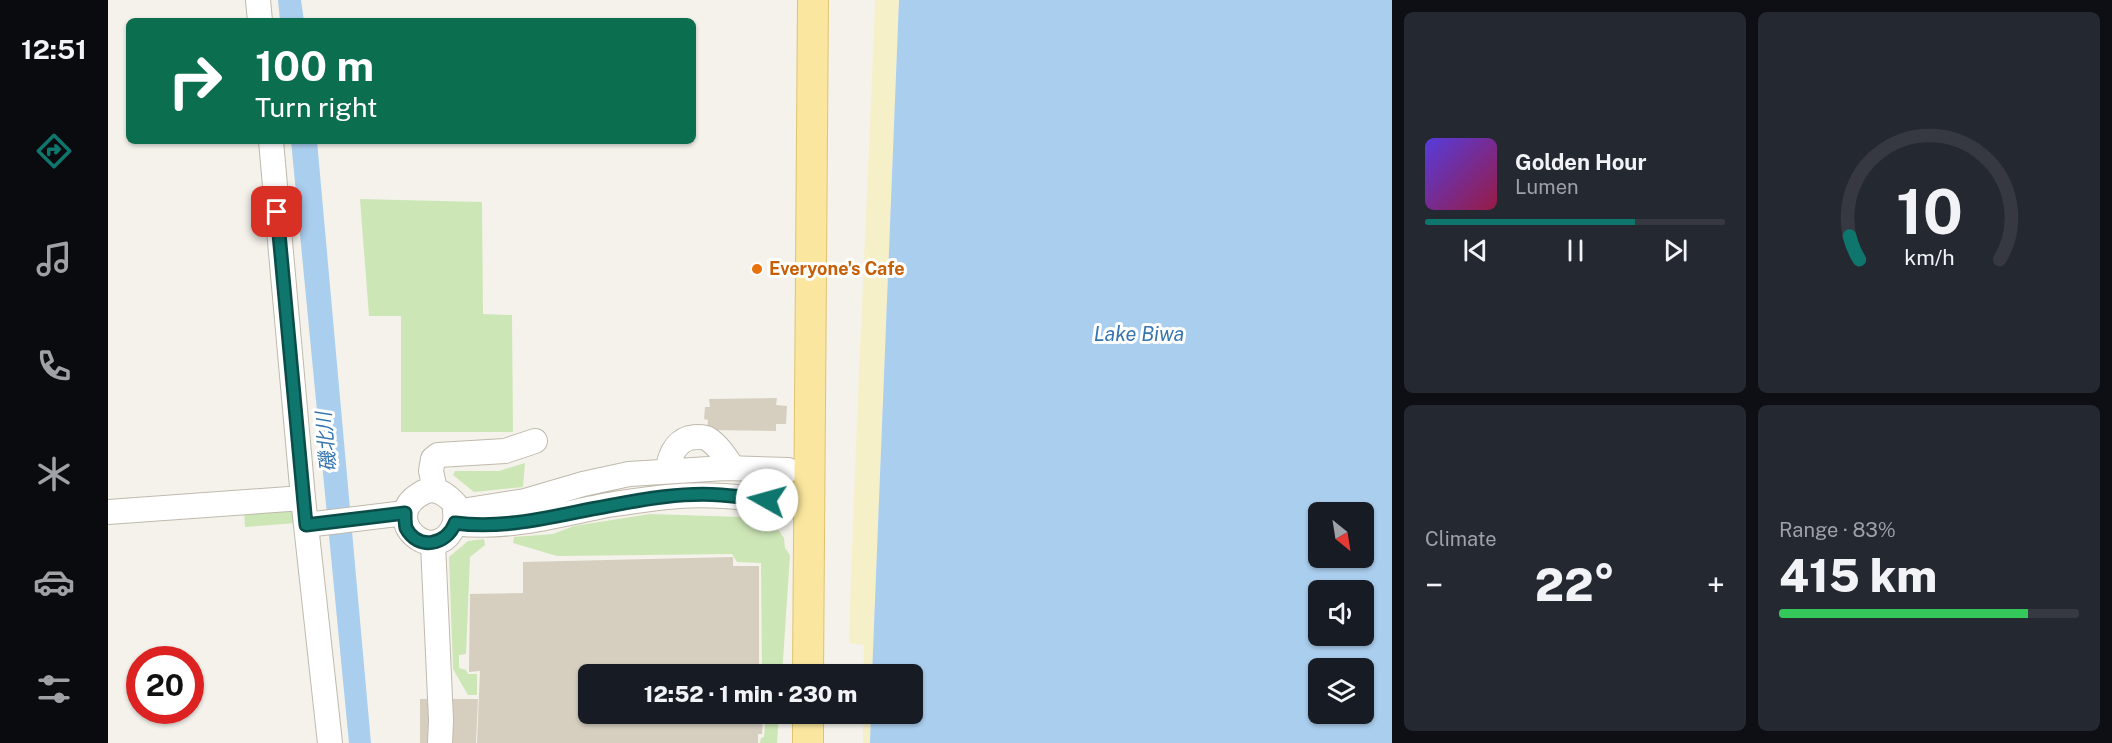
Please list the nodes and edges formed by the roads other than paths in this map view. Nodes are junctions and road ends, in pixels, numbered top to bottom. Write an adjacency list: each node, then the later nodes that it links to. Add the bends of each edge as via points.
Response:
1 (258, 0): 3 (street)
2 (813, 0): 17 (main road)
3 (260, 18)
4 (271, 144): 10 (street)
5 (535, 441): 9 (street, via 505,451 438,455 431,471)
6 (733, 468): 7 (street); 8 (street); 8 (street, via 707,438 695,437 681,441 671,454)
7 (788, 470)
8 (667, 471): 14 (street, via 583,484)
9 (435, 490): 13 (street, via 412,500); 14 (street, via 456,505)
10 (303, 498): 12 (street); 15 (street)
11 (790, 503): 14 (street, via 720,494 670,496 479,526)
12 (108, 512)
13 (405, 513): 15 (street); 16 (street, via 406,527 411,533)
14 (455, 518): 16 (street, via 452,531)
15 (314, 524): 19 (street)
16 (432, 543): 20 (street)
17 (808, 664)
18 (808, 724): 21 (main road)
19 (330, 743)
20 (440, 743)
21 (808, 743)

